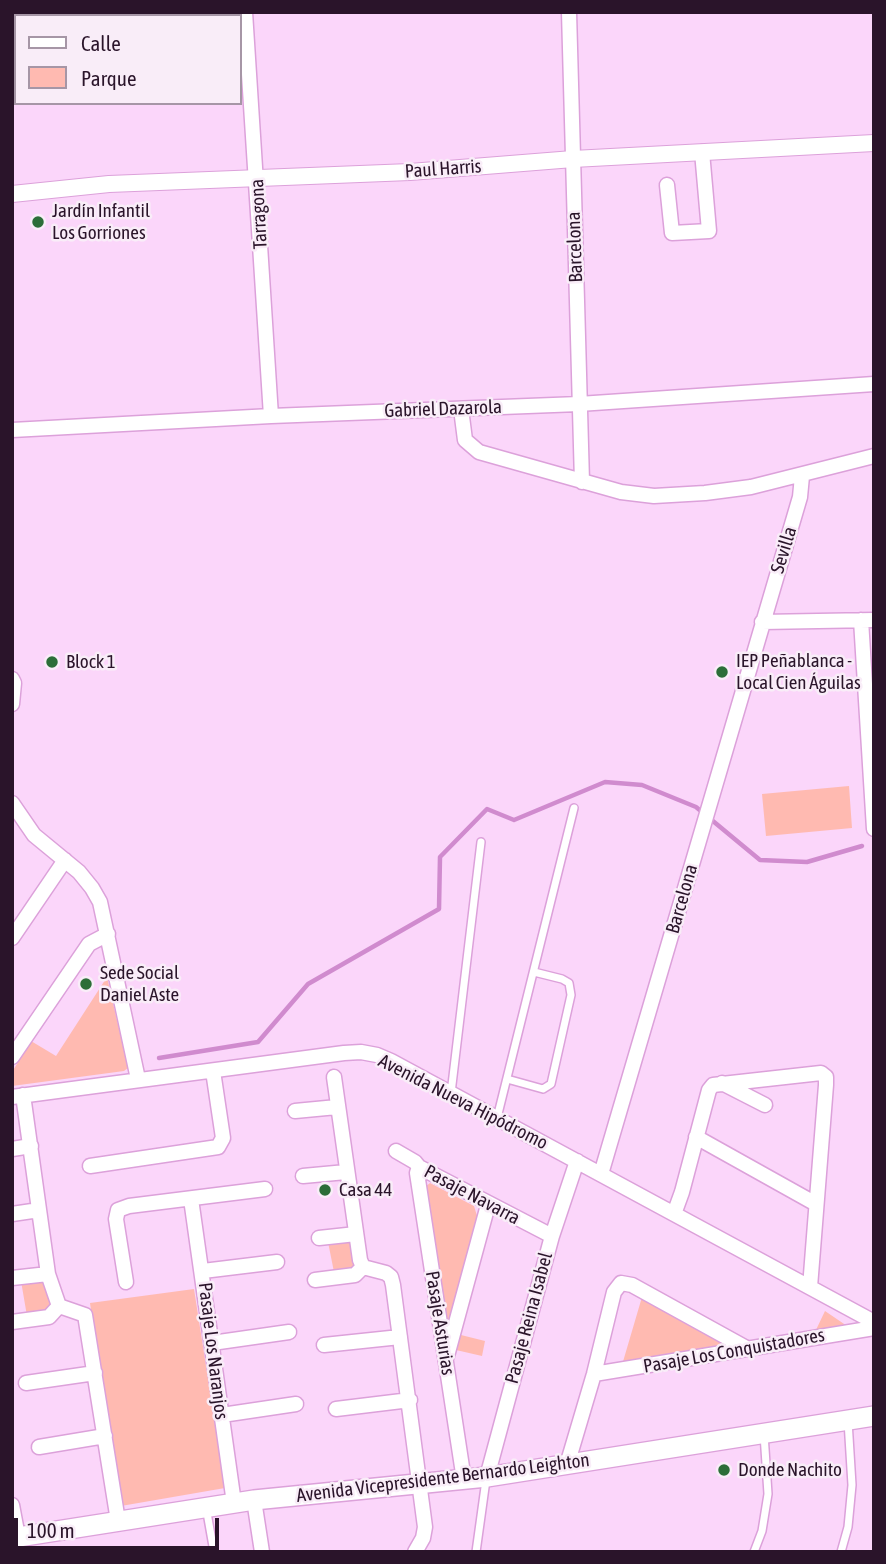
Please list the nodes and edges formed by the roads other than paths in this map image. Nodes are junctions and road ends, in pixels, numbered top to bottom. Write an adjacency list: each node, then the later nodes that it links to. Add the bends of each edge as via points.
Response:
1 (245, 12): 6 (street, Tarragona)
2 (569, 12): 5 (street, Barcelona)
3 (874, 143): 4 (street, Paul Harris)
4 (702, 152): 5 (street, Paul Harris); 7 (street, via 709,231 672,233)
5 (573, 159): 6 (street, Paul Harris, via 410,172); 10 (street, Barcelona)
6 (257, 177): 8 (street, Paul Harris); 12 (street, Tarragona)
7 (667, 185)
8 (12, 194)
9 (874, 384): 10 (street, Gabriel Dazarola)
10 (579, 404): 11 (street, Gabriel Dazarola); 16 (street, Barcelona)
11 (461, 409): 12 (street, Gabriel Dazarola); 16 (street, via 465,440 479,452)
12 (271, 415): 13 (street, Gabriel Dazarola)
13 (12, 430)
14 (874, 456): 15 (street)
15 (802, 476): 16 (street, via 717,492 654,496); 18 (street, Sevilla, via 800,497)
16 (582, 482)
17 (867, 620): 18 (street); 23 (street)
18 (762, 622): 49 (street, Barcelona)
19 (12, 679): 20 (street)
20 (12, 705)
21 (574, 808): 28 (lane)
22 (14, 811): 25 (street)
23 (874, 829)
24 (481, 842): 35 (lane)
25 (65, 860): 26 (street, via 92,888); 27 (street)
26 (108, 934): 29 (street, via 89,944); 32 (street)
27 (12, 938)
28 (534, 972): 33 (lane); 33 (lane, via 562,979 569,984 571,995 551,1084 543,1089)
29 (12, 1057)
30 (213, 1072): 32 (street, Avenida Nueva Hipódromo); 35 (street, Avenida Nueva Hipódromo, via 360,1052 391,1061); 46 (street, via 223,1138 218,1147)
31 (334, 1077): 38 (street)
32 (138, 1079): 36 (street, Avenida Nueva Hipódromo)
33 (507, 1079): 40 (lane)
34 (722, 1083): 37 (street); 41 (street, via 709,1090); 53 (street, via 824,1074)
35 (450, 1093): 40 (street, Avenida Nueva Hipódromo)
36 (18, 1096): 42 (street)
37 (765, 1105)
38 (337, 1107): 39 (street); 48 (street)
39 (295, 1111)
40 (497, 1118): 45 (street, Avenida Nueva Hipódromo)
41 (696, 1138): 53 (street); 57 (street)
42 (31, 1146): 43 (street); 55 (street)
43 (12, 1149)
44 (396, 1151): 47 (street, Pasaje Navarra)
45 (577, 1161): 49 (street, Avenida Nueva Hipódromo); 59 (street, Pasaje Reina Isabel)
46 (90, 1166)
47 (419, 1167): 54 (street, Pasaje Navarra); 77 (street, Pasaje Asturias)
48 (346, 1172): 50 (street); 58 (street)
49 (601, 1174): 57 (street, Avenida Nueva Hipódromo)
50 (303, 1176)
51 (265, 1189): 52 (street)
52 (191, 1199): 63 (street, Pasaje Los Naranjos); 67 (street, via 118,1210)
53 (816, 1204): 68 (street)
54 (488, 1205): 59 (street, Pasaje Navarra); 77 (street)
55 (39, 1210): 56 (street); 64 (street)
56 (12, 1214)
57 (674, 1214): 68 (street, Avenida Nueva Hipódromo)
58 (356, 1234): 60 (street); 62 (street)
59 (552, 1236): 91 (street, Pasaje Reina Isabel)
60 (319, 1238)
61 (277, 1262): 63 (street)
62 (363, 1267): 66 (street, via 355,1275); 73 (street, via 391,1277)
63 (203, 1271): 74 (street, Pasaje Los Naranjos)
64 (48, 1274): 65 (street); 69 (street)
65 (12, 1278)
66 (315, 1280)
67 (125, 1282)
68 (810, 1287): 70 (street, Avenida Nueva Hipódromo)
69 (59, 1306): 71 (street, via 50,1317); 78 (street, via 85,1315)
70 (873, 1321): 76 (street, Pasaje Los Conquistadores)
71 (12, 1322)
72 (289, 1332): 74 (street)
73 (400, 1337): 75 (street); 81 (street)
74 (212, 1343): 84 (street, Pasaje Los Naranjos)
75 (324, 1345)
76 (748, 1349): 79 (street, Pasaje Los Conquistadores); 79 (street, via 621,1283 614,1292)
77 (446, 1361): 92 (street, Pasaje Asturias)
78 (95, 1373): 80 (street); 88 (street)
79 (594, 1374): 90 (street)
80 (26, 1383)
81 (410, 1400): 83 (street); 93 (street)
82 (296, 1404): 84 (street)
83 (335, 1409)
84 (222, 1415): 95 (street, Pasaje Los Naranjos)
85 (874, 1416): 86 (main road, Avenida Vicepresidente Bernardo Leighton)
86 (848, 1420): 87 (main road, Avenida Vicepresidente Bernardo Leighton); 105 (lane, via 852,1485)
87 (764, 1434): 90 (main road, Avenida Vicepresidente Bernardo Leighton); 104 (lane, via 768,1494)
88 (105, 1436): 89 (street); 98 (street)
89 (39, 1447)
90 (567, 1465): 91 (main road, Avenida Vicepresidente Bernardo Leighton)
91 (487, 1477): 92 (main road, Avenida Vicepresidente Bernardo Leighton); 103 (lane)
92 (464, 1480): 93 (main road, Avenida Vicepresidente Bernardo Leighton)
93 (421, 1483): 94 (main road, Avenida Vicepresidente Bernardo Leighton); 102 (street, via 425,1533)
94 (254, 1500): 95 (main road, Avenida Vicepresidente Bernardo Leighton); 101 (street)
95 (234, 1503): 97 (main road, Avenida Vicepresidente Bernardo Leighton)
96 (12, 1505): 99 (street)
97 (206, 1507): 98 (main road, Avenida Vicepresidente Bernardo Leighton); 100 (lane)
98 (118, 1521): 99 (main road, Avenida Vicepresidente Bernardo Leighton)
99 (15, 1538)
100 (214, 1552)
101 (262, 1552)
102 (415, 1552)
103 (476, 1552)
104 (754, 1552)
105 (842, 1552)

